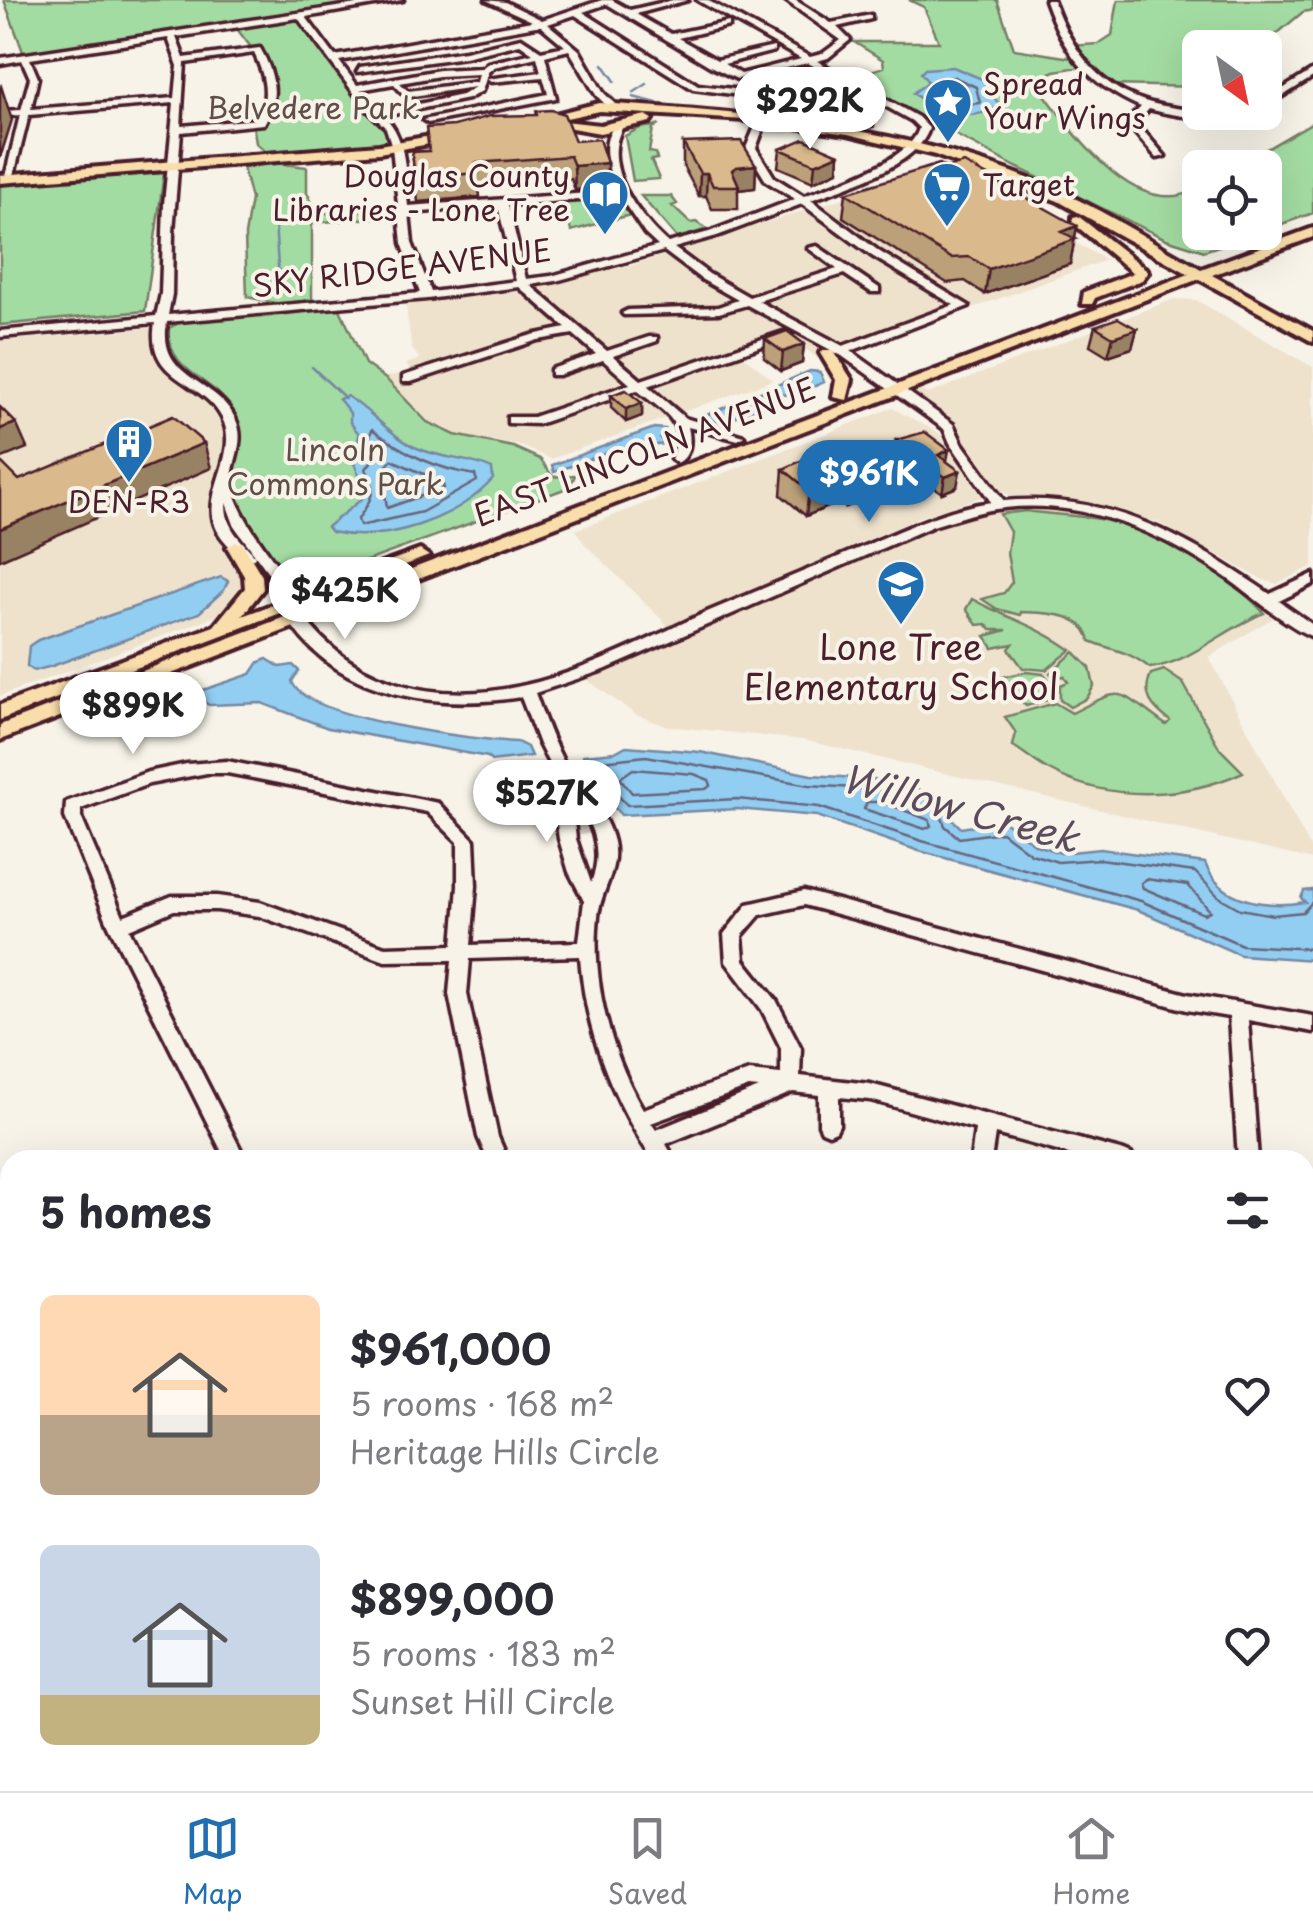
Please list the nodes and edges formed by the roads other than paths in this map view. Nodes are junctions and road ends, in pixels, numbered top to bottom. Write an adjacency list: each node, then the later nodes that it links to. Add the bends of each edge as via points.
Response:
1 (400, 0): 8 (street)
2 (490, 0): 14 (street)
3 (684, 0): 11 (street)
4 (701, 0): 29 (street)
5 (788, 0): 16 (street)
6 (1048, 0): 46 (street, via 1073,54 1120,97)
7 (607, 1): 10 (street); 11 (street)
8 (386, 2): 9 (street); 12 (street)
9 (394, 12)
10 (577, 12): 14 (street); 44 (street, via 696,87)
11 (628, 13): 20 (street)
12 (300, 15): 18 (street); 28 (street)
13 (868, 16): 16 (street)
14 (537, 22): 22 (street); 23 (street)
15 (726, 24): 20 (street)
16 (830, 26): 29 (street, via 846,40)
17 (413, 33): 22 (street)
18 (171, 34): 26 (street); 30 (street)
19 (539, 37): 21 (street)
20 (669, 38): 31 (street)
21 (521, 41): 25 (street); 32 (street)
22 (422, 45): 28 (street)
23 (572, 49): 25 (street); 41 (street)
24 (772, 49): 31 (street)
25 (540, 54): 36 (street); 37 (street, via 491,64)
26 (25, 57): 27 (street); 49 (street, via 34,78)
27 (0, 60)
28 (334, 60): 40 (street)
29 (811, 60): 34 (street); 62 (street, via 915,119 924,128)
30 (181, 61): 45 (street); 58 (street, via 257,50 271,86 261,122)
31 (713, 64): 34 (street, via 740,77)
32 (382, 66): 33 (street); 38 (street)
33 (360, 70)
34 (776, 70): 44 (street)
35 (1313, 73): 42 (street)
36 (547, 74): 37 (street); 54 (street, via 553,96)
37 (488, 75): 38 (street); 39 (street)
38 (396, 83): 40 (street); 43 (street)
39 (480, 84): 43 (street); 47 (street, via 465,97)
40 (354, 88): 52 (street)
41 (594, 90): 48 (street); 53 (street)
42 (1282, 93)
43 (406, 94): 47 (street)
44 (823, 97): 55 (street)
45 (180, 100): 49 (street); 58 (street)
46 (1146, 106): 50 (street); 64 (street, via 1135,127)
47 (416, 107): 52 (street); 54 (street)
48 (582, 111): 53 (main road); 57 (main road, via 574,118); 57 (main road, via 525,123)
49 (25, 112): 51 (street); 66 (street)
50 (1182, 112)
51 (0, 114)
52 (380, 116): 61 (street)
53 (619, 117): 56 (main road); 57 (main road); 62 (main road, via 778,119); 63 (street)
54 (428, 120): 59 (street)
55 (869, 123)
56 (760, 124): 62 (main road); 68 (street, via 751,148 770,179)
57 (587, 127): 63 (street)
58 (178, 129): 65 (street)
59 (437, 129)
60 (469, 132): 61 (main road)
61 (397, 148): 65 (main road); 70 (street)
62 (911, 148): 68 (street, SKY RIDGE AVENUE, via 858,179); 71 (main road); 72 (main road, via 1046,190)
63 (609, 151): 67 (street)
64 (1160, 156)
65 (175, 166): 66 (main road); 84 (street)
66 (4, 179)
67 (621, 194): 69 (street); 74 (street)
68 (802, 198): 74 (street, SKY RIDGE AVENUE); 91 (street, via 876,254 963,306)
69 (502, 203): 70 (street); 78 (street)
70 (402, 210): 80 (street)
71 (1076, 218): 77 (main road); 82 (main road, via 1142,273)
72 (1104, 220): 73 (main road, via 1203,254 1285,226); 77 (main road)
73 (1310, 226): 77 (main road, EAST LINCOLN AVENUE)
74 (668, 248): 78 (street, SKY RIDGE AVENUE); 81 (street)
75 (813, 248): 76 (street)
76 (845, 270): 79 (street); 81 (street)
77 (1185, 273): 82 (main road, EAST LINCOLN AVENUE); 88 (main road); 90 (main road); 96 (main road, EAST LINCOLN AVENUE)
78 (522, 284): 80 (street, SKY RIDGE AVENUE); 86 (street)
79 (876, 290)
80 (427, 296): 84 (street, SKY RIDGE AVENUE)
81 (748, 301): 83 (street, via 718,310); 85 (street)
82 (1087, 302): 96 (main road, EAST LINCOLN AVENUE)
83 (628, 313)
84 (162, 319): 87 (street, SKY RIDGE AVENUE); 102 (street, via 160,344 168,364 218,402 232,424)
85 (801, 329): 91 (street); 95 (street)
86 (575, 330): 92 (street); 94 (street)
87 (0, 334)
88 (1313, 337)
89 (652, 339): 92 (street)
90 (1313, 350)
91 (834, 352): 96 (street); 97 (main road, via 844,380)
92 (604, 355): 93 (street); 95 (street)
93 (555, 372)
94 (407, 378)
95 (639, 384): 98 (street, via 534,421); 99 (street)
96 (884, 386): 97 (main road, EAST LINCOLN AVENUE); 103 (street, via 954,438); 109 (main road, EAST LINCOLN AVENUE)
97 (841, 397): 100 (main road, EAST LINCOLN AVENUE)
98 (512, 420)
99 (681, 421): 100 (street); 101 (street, via 685,442)
100 (738, 436): 101 (main road, EAST LINCOLN AVENUE)
101 (677, 459): 106 (main road, EAST LINCOLN AVENUE)
102 (225, 482): 104 (street, via 218,510); 105 (street, via 242,526)
103 (999, 504): 108 (street, via 1063,504 1142,523 1192,546); 112 (street, via 938,519)
104 (236, 547): 109 (street); 110 (main road, via 254,589)
105 (275, 572): 106 (main road, via 312,580); 109 (street, via 285,586)
106 (367, 576): 109 (main road, EAST LINCOLN AVENUE)
107 (1313, 578): 108 (street)
108 (1269, 600): 111 (street)
109 (287, 609): 110 (main road, EAST LINCOLN AVENUE); 112 (street, via 336,663 381,684 456,697); 114 (main road, EAST LINCOLN AVENUE)
110 (219, 632): 113 (main road, EAST LINCOLN AVENUE)
111 (1313, 632)
112 (526, 690): 115 (street)
113 (0, 712)
114 (0, 733)
115 (564, 775): 116 (street); 117 (street, via 561,796)
116 (597, 815): 117 (street); 118 (street)
117 (578, 828): 118 (street); 119 (street); 119 (street, via 577,880)
118 (603, 839): 119 (street, via 605,880)
119 (588, 892): 121 (street)
120 (118, 926): 122 (street, via 172,903 216,903 260,909 385,954); 122 (street, via 72,806 145,778 227,767 432,807 466,840); 131 (street)
121 (586, 949): 122 (street); 127 (street, via 596,1020)
122 (462, 953): 132 (street, via 458,994)
123 (1238, 1012): 124 (street); 125 (street, via 804,898 778,901 754,909 734,934 735,962 770,1005 792,1048); 136 (street)
124 (1313, 1024)
125 (790, 1084): 126 (street); 127 (street, via 749,1079); 130 (street)
126 (829, 1088): 128 (street); 129 (street, via 870,1092)
127 (639, 1119): 130 (street)
128 (829, 1125)
129 (986, 1125): 134 (street); 135 (street)
130 (650, 1141): 133 (street)
131 (231, 1150)
132 (494, 1150)
133 (657, 1150)
134 (983, 1150)
135 (1085, 1150)
136 (1247, 1150)

